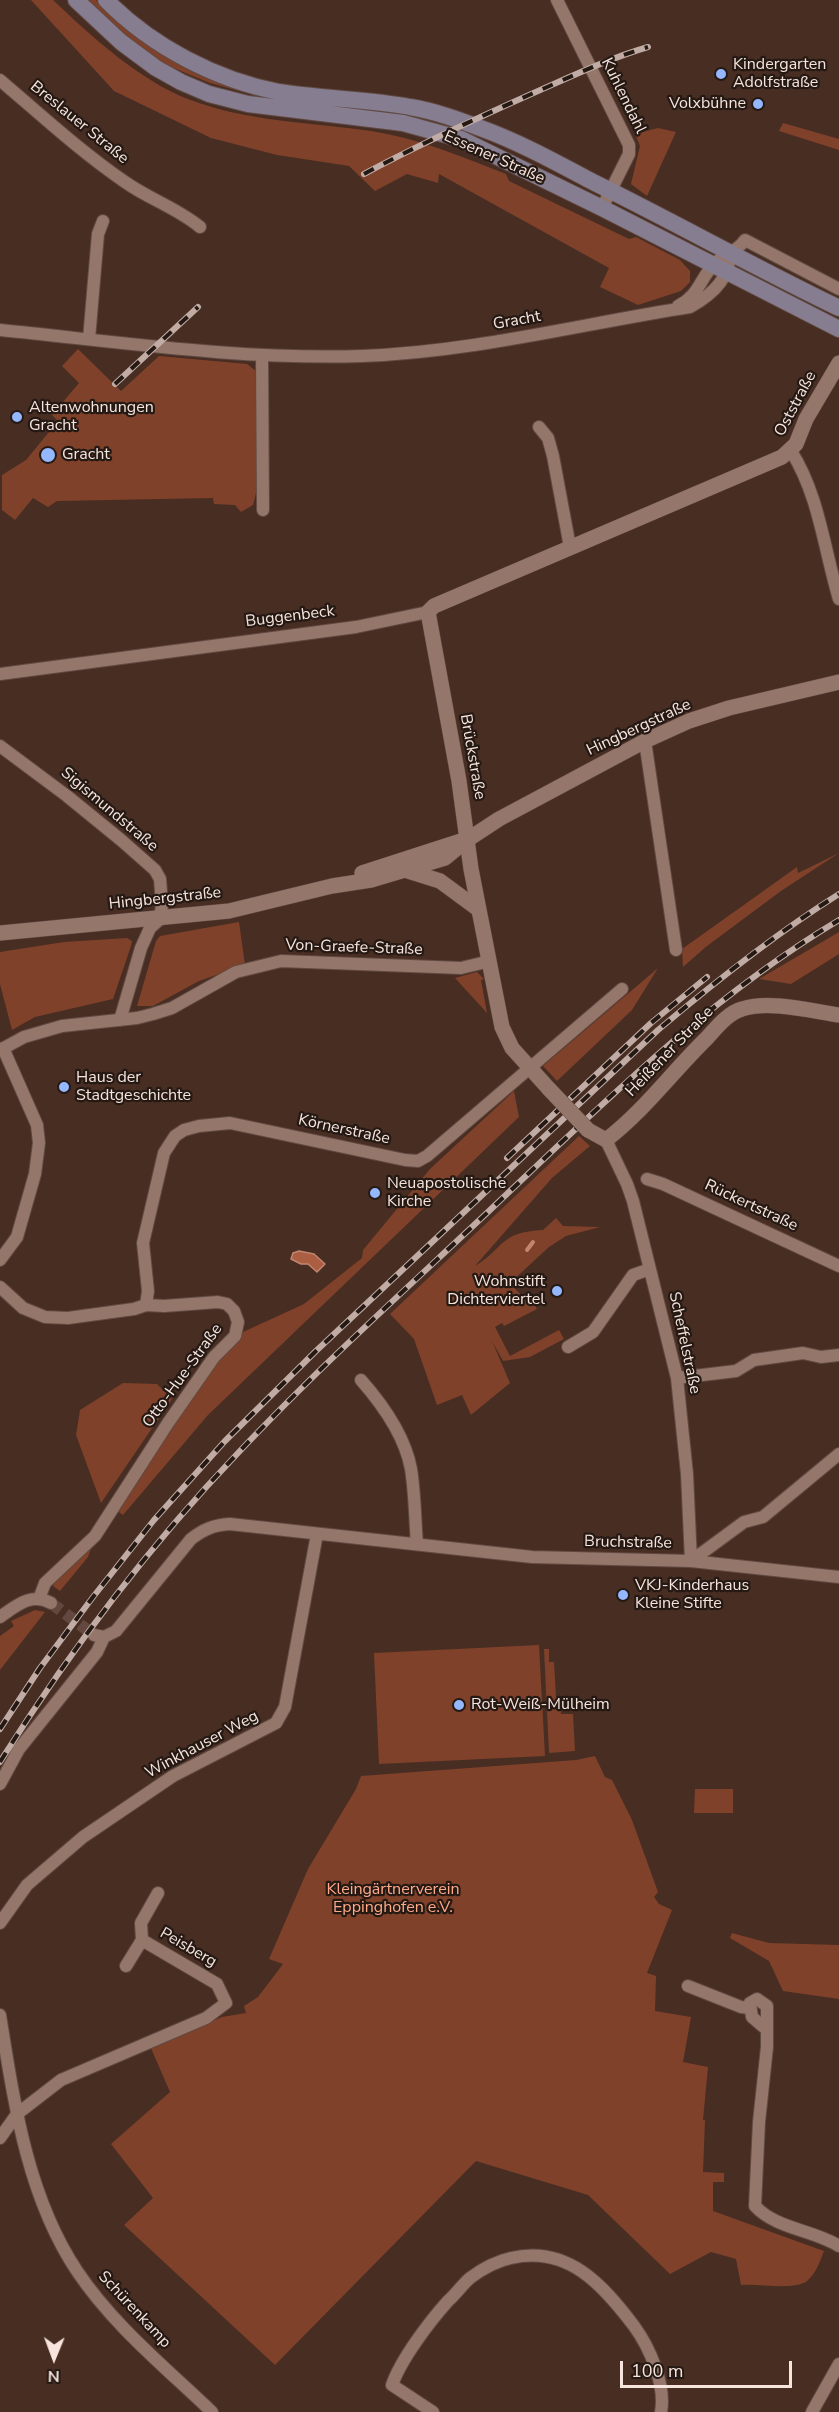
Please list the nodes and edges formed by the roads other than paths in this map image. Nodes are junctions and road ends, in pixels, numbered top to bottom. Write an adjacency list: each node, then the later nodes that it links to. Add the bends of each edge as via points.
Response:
1 (76, 0): 6 (main road, Essener Straße, via 156,68 209,94 248,104 403,123 460,139)
2 (106, 0): 5 (main road, Essener Straße, via 138,29 212,71 279,92 409,106 449,116 496,134)
3 (557, 0): 5 (street, Kuhlendahl, via 629,145 629,154)
4 (0, 80): 8 (street, Breslauer Straße, via 79,149)
5 (611, 191): 6 (street, Kuhlendahl); 9 (main road, Essener Straße)
6 (602, 208): 10 (main road, Essener Straße)
7 (103, 221): 15 (street, via 98,234)
8 (200, 227)
9 (730, 254): 10 (street, Gracht); 11 (street, via 745,240); 12 (main road, Essener Straße)
10 (720, 268): 13 (main road, Essener Straße); 16 (street, Gracht, via 704,299 690,307 419,352)
11 (839, 289)
12 (839, 308)
13 (839, 329)
14 (0, 330): 15 (street, Gracht)
15 (89, 339): 16 (street, Gracht)
16 (262, 356): 20 (street)
17 (839, 363): 19 (street, Oststraße)
18 (539, 427): 21 (street, via 548,438 553,456)
19 (791, 450): 21 (street, Buggenbeck); 22 (street, Oststraße, via 804,472)
20 (263, 510)
21 (570, 548): 23 (street, Buggenbeck, via 434,606)
22 (839, 599)
23 (428, 612): 24 (street, Buggenbeck, via 356,627); 28 (street, Brückstraße)
24 (0, 674)
25 (839, 682): 26 (street, Hingbergstraße, via 729,708)
26 (645, 741): 28 (street, Hingbergstraße); 34 (street)
27 (0, 746): 32 (street, Sigismundstraße, via 155,870 162,890)
28 (467, 840): 29 (street, Hingbergstraße, via 445,858); 30 (street, Hingbergstraße); 31 (street, Brückstraße)
29 (405, 870): 30 (street, Hingbergstraße); 31 (street, via 450,886)
30 (332, 886): 32 (street, Hingbergstraße, via 229,911)
31 (478, 909): 35 (street, Brückstraße)
32 (160, 919): 33 (street, Hingbergstraße); 38 (street, via 150,928 141,948)
33 (0, 933)
34 (676, 950)
35 (490, 961): 38 (street, Von-Graefe-Straße, via 462,968 281,961 236,972 172,1008); 40 (street, Brückstraße, via 506,1038)
36 (622, 989): 40 (street, Körnerstraße)
37 (839, 1015): 41 (street, Heißener Straße, via 770,1006 734,1012 625,1126)
38 (120, 1020): 39 (street, Von-Graefe-Straße, via 52,1028)
39 (1, 1049): 43 (street, via 37,1125 39,1143 17,1237)
40 (530, 1068): 41 (street, Brückstraße, bridge, via 588,1130); 47 (street, Körnerstraße, via 418,1161 230,1123 184,1130 164,1153 143,1243)
41 (606, 1140): 45 (street, Scheffelstraße, via 627,1184)
42 (647, 1179): 44 (street, Rückertstraße)
43 (0, 1260)
44 (839, 1266)
45 (650, 1269): 48 (street, via 633,1275 592,1332); 50 (street, Scheffelstraße)
46 (0, 1287): 47 (street, Otto-Hue-Straße, via 34,1314 57,1318)
47 (146, 1305): 57 (street, Otto-Hue-Straße, via 227,1304 234,1311 238,1329 168,1423 95,1536 45,1583 45,1601 29,1599)
48 (568, 1347)
49 (839, 1355): 50 (street, via 803,1353 754,1360 736,1371)
50 (677, 1378): 55 (street, Scheffelstraße)
51 (361, 1380): 54 (street, via 390,1419 405,1450 411,1468)
52 (839, 1454): 55 (street, via 763,1517 744,1522)
53 (317, 1534): 54 (street, Bruchstraße); 58 (street, Bruchstraße, via 230,1524 204,1529 191,1539 116,1631 99,1636 97,1652 19,1749); 60 (street, Winkhauser Weg, via 285,1707 276,1723 173,1776 83,1837 27,1884)
54 (417, 1544): 55 (street, Bruchstraße, via 532,1557)
55 (691, 1561): 56 (street, Bruchstraße)
56 (839, 1576)
57 (0, 1617)
58 (0, 1784)
59 (158, 1893): 61 (street, Peisberg, via 141,1923)
60 (0, 1923)
61 (142, 1940): 62 (street, Peisberg); 65 (street, Peisberg, via 217,1984 226,2003 206,2018 61,2080)
62 (126, 1966)
63 (688, 1986): 67 (street, via 741,2007 750,2008 750,2002 757,1999 767,2006 755,2206 762,2213)
64 (0, 2015): 65 (street)
65 (17, 2114): 66 (street); 69 (street, Schürenkamp, via 40,2197 76,2271 119,2323)
66 (0, 2138)
67 (839, 2246)
68 (839, 2364): 72 (street)
69 (212, 2412)
70 (433, 2412): 71 (street, via 392,2385 434,2316 470,2278 495,2264 538,2254 552,2256 589,2276 620,2307 641,2336 658,2379)
71 (661, 2412)
72 (812, 2412)

